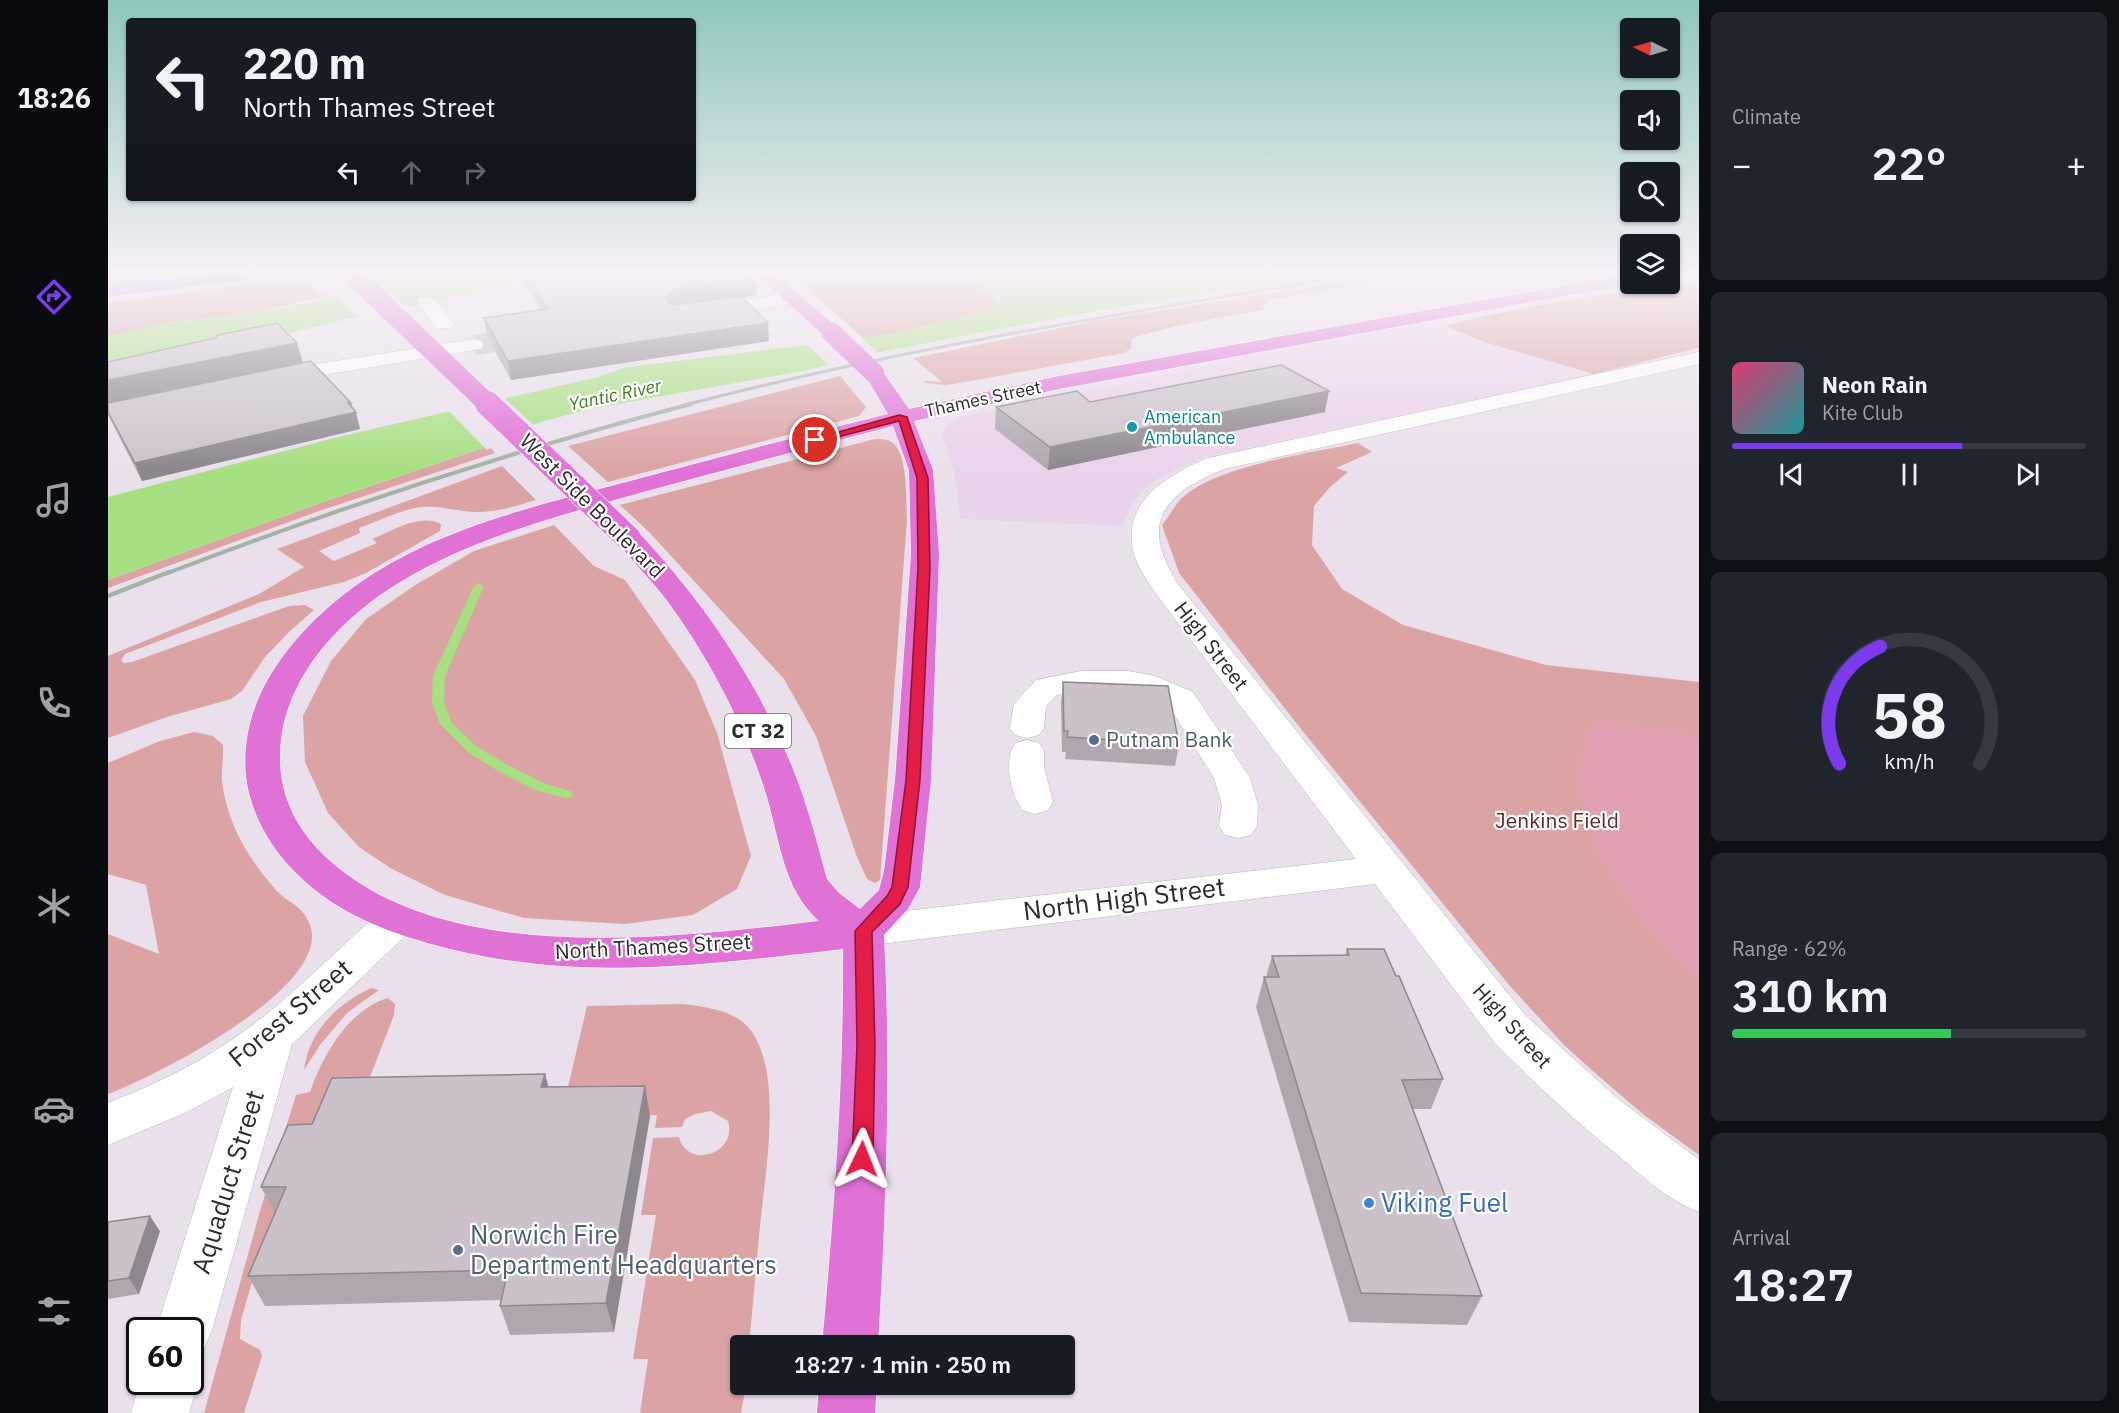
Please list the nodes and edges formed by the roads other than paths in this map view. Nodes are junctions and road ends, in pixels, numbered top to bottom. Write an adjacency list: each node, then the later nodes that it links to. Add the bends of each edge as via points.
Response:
1 (420, 339): 12 (main road, West Side Boulevard / CT 32, bridge, via 628,538 676,592 738,689 776,771 814,891 828,908)
2 (838, 339): 7 (main road, bridge, via 874,373)
3 (1302, 339): 7 (main road, Thames Street, via 1011,392)
4 (474, 345): 6 (street)
5 (1699, 358): 10 (street, High Street, via 1230,460 1177,482 1150,508 1145,544 1156,575)
6 (253, 381)
7 (902, 417): 11 (main road, North Thames Street, via 488,530 402,569 333,620 291,668 274,699 263,742 266,790 279,825 308,863 336,887); 12 (main road, via 921,470 925,512 913,780 900,887 889,905)
8 (1035, 802): 9 (street, via 1026,767 1030,704 1047,687 1081,681 1128,681 1155,686 1181,699 1232,778 1240,805)
9 (1238, 826)
10 (1384, 868): 12 (street, North High Street); 15 (street, High Street, via 1510,1029 1553,1072)
11 (398, 919): 12 (main road, North Thames Street, via 490,946 574,953 670,950); 13 (street, Forest Street)
12 (863, 931): 17 (main road, via 866,1079)
13 (272, 1034): 14 (street, Forest Street, via 218,1072 161,1104); 16 (street, Aquaduct Street)
14 (108, 1124)
15 (1699, 1189)
16 (188, 1317)
17 (851, 1335)
18 (165, 1395): 20 (street)
19 (847, 1395): 21 (main road)
20 (160, 1413)
21 (846, 1413)

